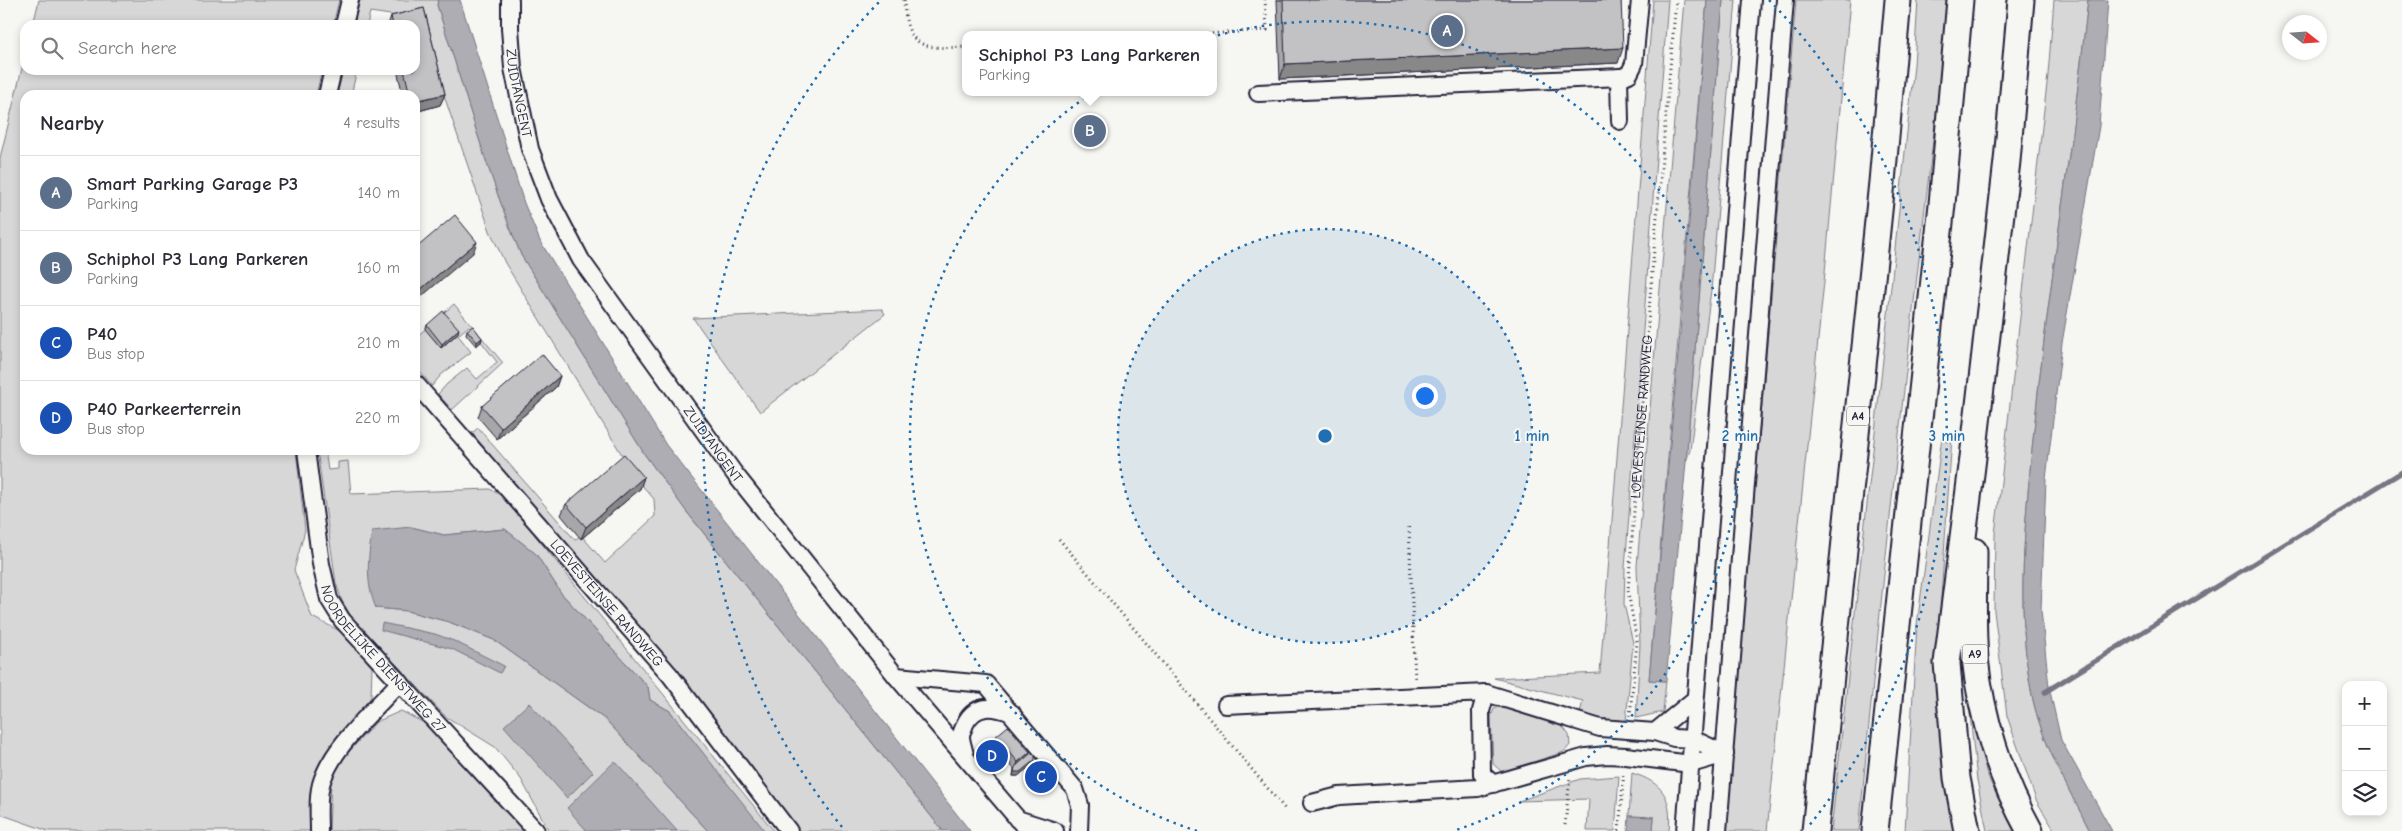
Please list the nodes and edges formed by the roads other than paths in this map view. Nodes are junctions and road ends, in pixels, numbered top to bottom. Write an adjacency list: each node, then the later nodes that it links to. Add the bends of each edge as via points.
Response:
1 (350, 0): 9 (street)
2 (510, 0): 18 (street, ZUIDTANGENT, via 513,68 530,149 550,199 581,260 734,473)
3 (1640, 0): 11 (street, via 1634,64 1629,74)
4 (1752, 0): 21 (street)
5 (1785, 0): 26 (street)
6 (1898, 0): 39 (highway, A4)
7 (1960, 0): 40 (highway, via 1942,204)
8 (2021, 0): 17 (highway, via 2007,161)
9 (345, 20)
10 (332, 75): 12 (street)
11 (1619, 77): 13 (street); 14 (street)
12 (328, 90)
13 (1258, 93)
14 (1620, 121)
15 (420, 390): 35 (street, LOEVESTEINSE RANDWEG, via 670,675)
16 (307, 455): 19 (street, NOORDELIJKE DIENSTWEG 27, via 329,599 342,620)
17 (1972, 466): 41 (highway, via 1947,663 1957,778); 42 (highway, A9, via 1976,658 1990,737 2012,799)
18 (896, 676): 23 (street, via 986,684); 27 (street, ZUIDTANGENT)
19 (400, 682): 33 (street, via 330,760 321,783); 34 (street, NOORDELIJKE DIENSTWEG 27)
20 (1486, 693): 22 (street); 24 (street, via 1600,728); 29 (street, via 1481,711 1482,774)
21 (1695, 699): 24 (street); 25 (street)
22 (1226, 705)
23 (1012, 714): 27 (street, via 986,707 975,711 961,734); 32 (street, via 1075,789 1080,805)
24 (1655, 732): 25 (street)
25 (1692, 739): 26 (street); 28 (street)
26 (1725, 754): 28 (street); 38 (street)
27 (965, 755): 31 (street, ZUIDTANGENT)
28 (1691, 764): 29 (street, via 1625,764 1608,755 1586,757); 37 (street)
29 (1493, 784): 30 (street, via 1478,788 1339,796)
30 (1312, 803)
31 (1022, 825): 36 (street)
32 (1075, 827)
33 (319, 831)
34 (536, 831)
35 (789, 831)
36 (1055, 831)
37 (1685, 831)
38 (1718, 831)
39 (1815, 831)
40 (1875, 831)
41 (1967, 831)
42 (2030, 831)

